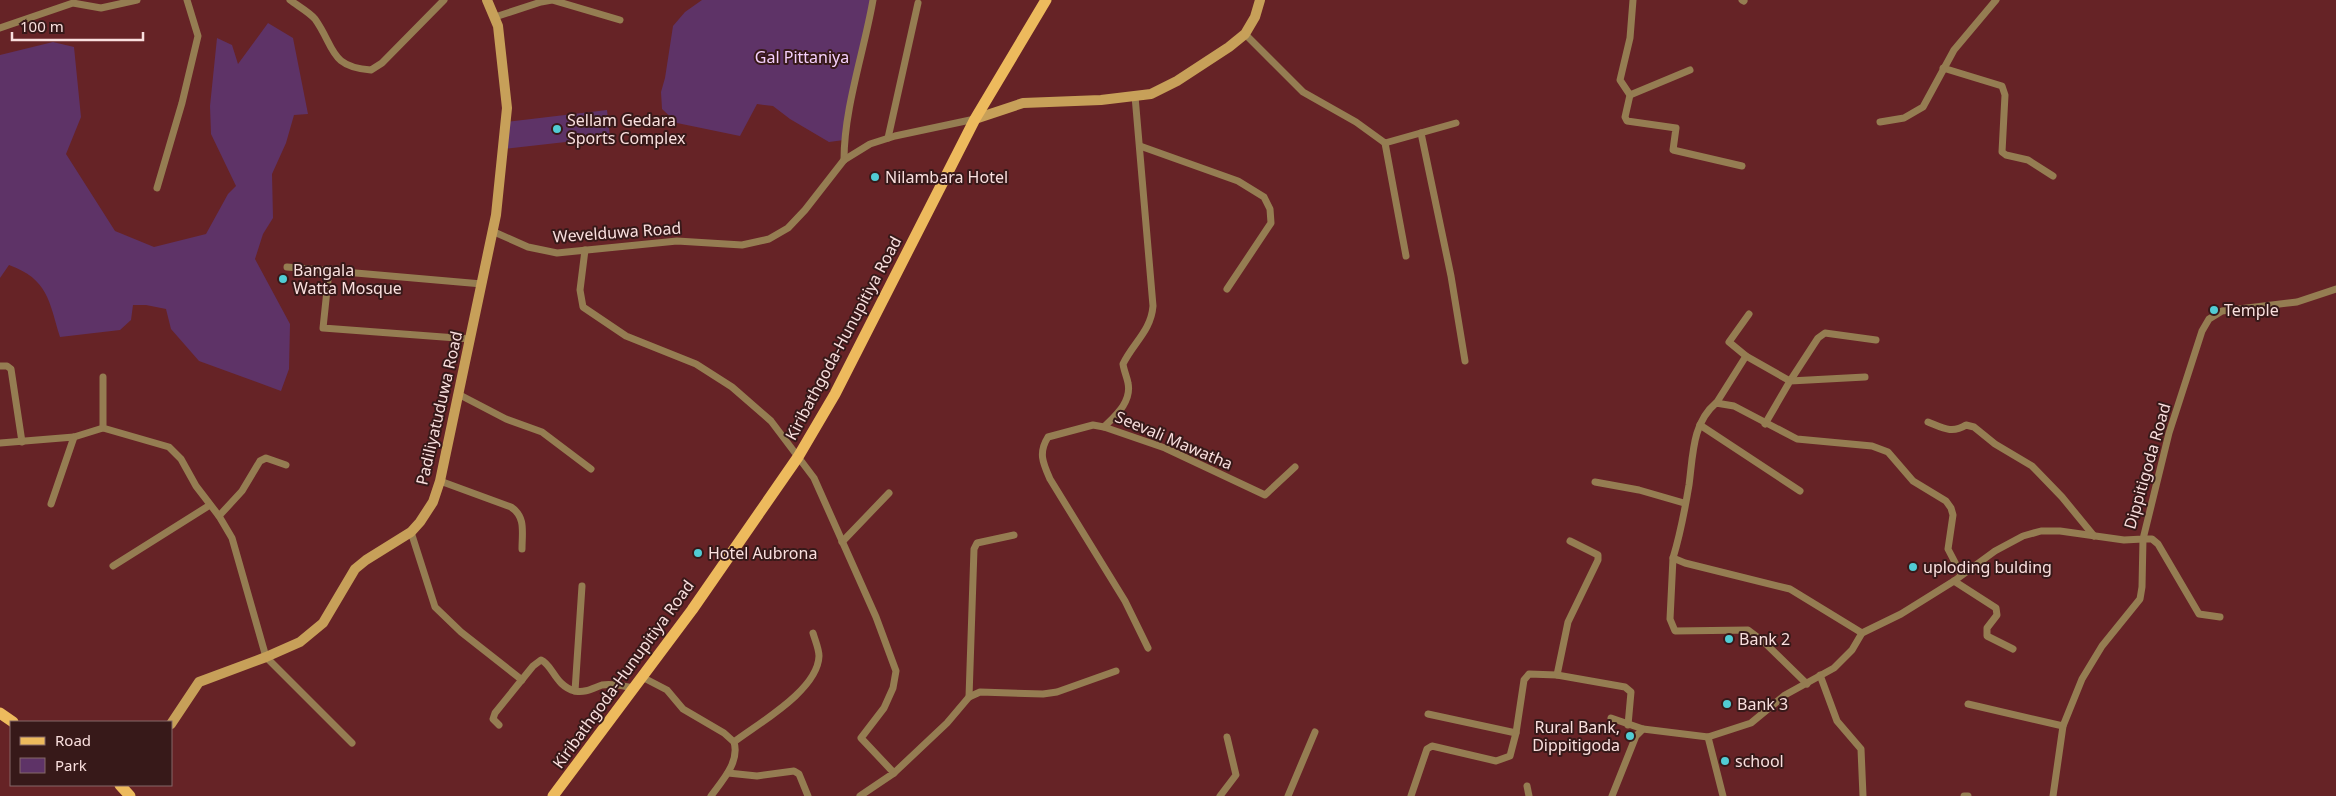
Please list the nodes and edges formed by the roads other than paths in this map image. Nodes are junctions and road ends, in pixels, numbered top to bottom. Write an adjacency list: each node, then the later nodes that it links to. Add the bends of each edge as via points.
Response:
1 (137, 0): 14 (street, via 101,8 73,3)
2 (187, 0): 30 (street, via 198,36)
3 (290, 0): 4 (street, via 314,18 328,46 344,64 371,70 382,63)
4 (444, 0)
5 (487, 0): 12 (street, Padiliyatuduwa Road)
6 (873, 0): 27 (street, via 844,134)
7 (1046, 0): 20 (main road, Kiribathgoda-Hunupitiya Road)
8 (1260, 0): 15 (street)
9 (1633, 0): 18 (street, via 1630,38 1620,80)
10 (1996, 0): 16 (street, via 1976,21)
11 (918, 3): 24 (street)
12 (495, 17): 13 (street, via 552,0); 31 (street, Padiliyatuduwa Road, via 507,108)
13 (620, 20)
14 (0, 28)
15 (1245, 34): 19 (street, via 1177,82 1150,94); 25 (street, via 1302,92 1356,122)
16 (1942, 68): 21 (street, via 1923,107 1904,118); 29 (street, via 2002,86 2005,95 2002,152 2028,160)
17 (1690, 70): 18 (street)
18 (1630, 95): 28 (street, via 1627,121 1676,128 1673,150)
19 (1135, 96): 20 (street, via 1023,103); 26 (street, Seevali Mawatha)
20 (975, 119): 24 (street, Wevelduwa Road); 58 (main road, Kiribathgoda-Hunupitiya Road, via 835,394)
21 (1880, 122)
22 (1456, 123): 23 (street)
23 (1421, 133): 25 (street); 43 (street)
24 (888, 138): 27 (street, Wevelduwa Road, via 870,144)
25 (1385, 144): 33 (street)
26 (1140, 146): 37 (street, via 1238,181 1264,197 1270,209 1270,223); 54 (street, Seevali Mawatha, via 1153,314 1123,364 1128,396)
27 (844, 160): 32 (street, Wevelduwa Road, via 788,228 768,239 742,245 677,241)
28 (1742, 166)
29 (2052, 176)
30 (157, 188)
31 (492, 231): 32 (street, Wevelduwa Road, via 557,253); 36 (street, Padiliyatuduwa Road)
32 (585, 250): 58 (street, via 580,290 583,307 626,336 696,364 732,387 771,421)
33 (1406, 256)
34 (287, 267): 35 (street)
35 (329, 271): 36 (street); 40 (street, via 323,328)
36 (482, 284): 40 (street, Padiliyatuduwa Road)
37 (1227, 289)
38 (2336, 289): 73 (street, Dippitigoda Road, via 2297,302 2222,311 2209,319 2202,331 2169,433)
39 (1749, 314): 42 (street, via 1729,342)
40 (470, 338): 48 (street, Padiliyatuduwa Road)
41 (1876, 340): 47 (street, via 1825,334 1818,338)
42 (1746, 356): 47 (street); 49 (street)
43 (1466, 361)
44 (0, 366): 56 (street, via 11,369)
45 (104, 377): 53 (street)
46 (1865, 377): 47 (street)
47 (1790, 381): 51 (street)
48 (458, 394): 61 (street, via 506,419 542,432); 62 (street, Padiliyatuduwa Road)
49 (1717, 402): 51 (street, via 1734,406); 52 (street)
50 (1928, 422): 72 (street, via 1950,431 1966,425 1974,427 2032,466)
51 (1765, 424): 79 (street, via 1797,440 1872,446 1888,452 1913,481 1946,501 1951,508 1953,515 1948,549)
52 (1700, 425): 64 (street); 66 (street)
53 (103, 428): 55 (street); 68 (street, via 169,447)
54 (1104, 428): 60 (street, Seevali Mawatha, via 1165,448 1265,495); 85 (street, via 1093,424 1048,437 1042,446 1041,459 1050,480 1125,601)
55 (74, 436): 56 (street); 67 (street)
56 (22, 442): 57 (street)
57 (0, 443)
58 (798, 457): 74 (street, via 814,478); 91 (main road, Kiribathgoda-Hunupitiya Road)
59 (286, 465): 69 (street, via 266,458 260,460 242,491)
60 (1295, 467)
61 (591, 469)
62 (440, 481): 70 (street, Padiliyatuduwa Road, via 427,512); 76 (street, via 519,512 522,517)
63 (1596, 482): 66 (street)
64 (1800, 491)
65 (889, 492): 74 (street)
66 (1684, 503): 77 (street)
67 (51, 504)
68 (210, 505): 69 (street); 78 (street)
69 (219, 516): 87 (street, via 232,538)
70 (411, 532): 87 (street, Padiliyatuduwa Road, via 355,569 323,623 311,634); 92 (street, via 435,607)
71 (1014, 535): 96 (street, via 977,544 974,549)
72 (2094, 536): 73 (street, Dippitigoda Road); 79 (street, Dippitigoda Road, via 2060,530 2040,531 1995,550)
73 (2143, 539): 82 (street, via 2158,544 2199,614); 105 (street, via 2140,599 2102,646 2082,679)
74 (842, 542): 114 (street, via 884,634 896,671 884,708 861,738)
75 (1570, 542): 89 (street, via 1598,555 1598,560 1568,622)
76 (522, 549)
77 (1673, 558): 84 (street, via 1790,589); 93 (street, via 1670,619 1675,631 1748,630)
78 (114, 566)
79 (1961, 574): 80 (street, Dippitigoda Road)
80 (1954, 581): 84 (street, Dippitigoda Road, via 1901,614); 86 (street, via 1996,608 1998,615 1988,628 1988,636)
81 (582, 586): 95 (street)
82 (2220, 617)
83 (813, 633): 111 (street, via 819,655 807,686)
84 (1862, 633): 90 (street, via 1839,664)
85 (1148, 648)
86 (2013, 649)
87 (266, 658): 102 (street, Padiliyatuduwa Road, via 199,682); 112 (street)
88 (1116, 671): 96 (street, via 1057,692 980,692)
89 (1557, 675): 104 (street, via 1630,690); 108 (street, via 1528,674 1524,680)
90 (1820, 675): 93 (street); 126 (street, via 1837,721 1860,749)
91 (642, 677): 94 (main road, Kiribathgoda-Hunupitiya Road); 111 (street, via 667,690 683,709)
92 (522, 680): 95 (street, via 541,660 547,663 558,681); 103 (street, via 492,717)
93 (1806, 684): 110 (street, via 1785,695 1751,723)
94 (633, 688): 95 (street, via 611,684 585,692); 116 (main road, Kiribathgoda-Hunupitiya Road)
95 (575, 691)
96 (969, 697): 114 (street)
97 (1968, 704): 105 (street)
98 (0, 713): 101 (main road)
99 (1428, 714): 108 (street)
100 (1611, 718): 104 (street)
101 (12, 721)
102 (172, 722)
103 (499, 725)
104 (1628, 725): 106 (street)
105 (2063, 726): 127 (street)
106 (1643, 729): 110 (street); 124 (street, via 1636,736)
107 (1314, 732): 121 (street)
108 (1516, 733): 122 (street, via 1510,756 1496,762 1432,746 1426,749)
109 (1227, 738): 120 (street, via 1236,775)
110 (1708, 738): 125 (street)
111 (734, 742): 113 (street, via 734,758)
112 (352, 743)
113 (728, 772): 117 (street); 118 (street, via 757,776 794,771 799,774)
114 (894, 773): 119 (street)
115 (1527, 786): 123 (street)
116 (553, 796)
117 (711, 796)
118 (808, 796)
119 (860, 796)
120 (1220, 796)
121 (1288, 796)
122 (1411, 796)
123 (1529, 796)
124 (1612, 796)
125 (1722, 796)
126 (1863, 796)
127 (2053, 796)

